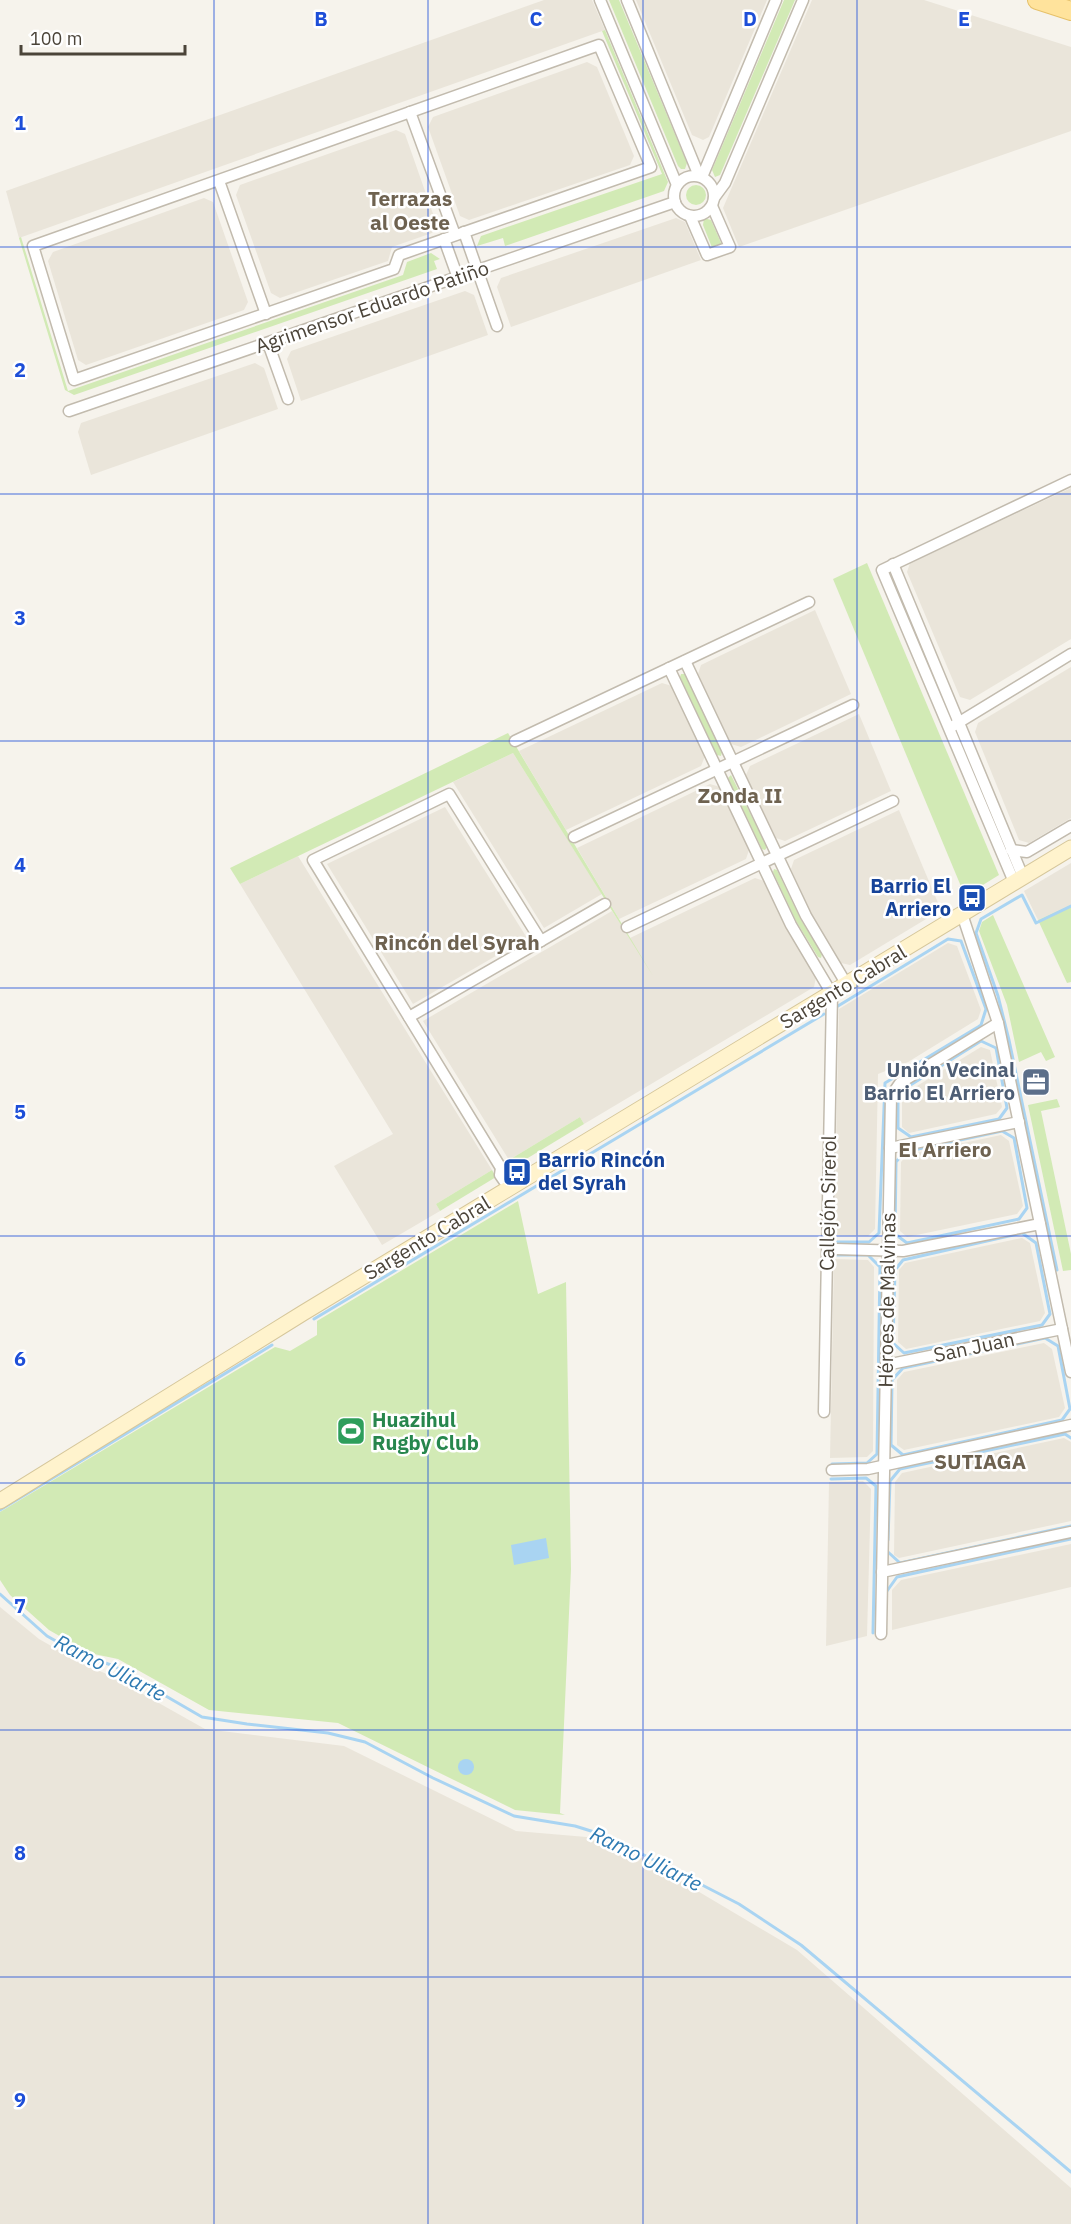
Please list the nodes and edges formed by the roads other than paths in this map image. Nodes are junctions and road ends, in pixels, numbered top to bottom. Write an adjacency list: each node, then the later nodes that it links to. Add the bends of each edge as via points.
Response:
1 (600, 0): 10 (street)
2 (627, 0): 8 (street)
3 (776, 0): 8 (street)
4 (803, 0): 12 (street, via 725,183)
5 (1037, 0): 6 (main road)
6 (1071, 11)
7 (410, 112): 9 (street); 14 (street); 14 (street, via 598,45 651,167)
8 (700, 177): 10 (street, via 687,177); 12 (street, via 712,186)
9 (219, 181): 17 (street); 17 (street, via 33,246 74,380)
10 (677, 185): 11 (street)
11 (675, 202): 13 (street); 15 (street, Agrimensor Eduardo Patiño)
12 (713, 202): 13 (street, via 706,212); 13 (street, via 730,247 707,255)
13 (690, 216)
14 (454, 236): 15 (street); 16 (street); 17 (street, via 399,255 393,269)
15 (478, 271): 16 (street, Agrimensor Eduardo Patiño); 18 (street)
16 (458, 278): 19 (street, Agrimensor Eduardo Patiño)
17 (266, 314)
18 (497, 326)
19 (268, 343): 20 (street); 21 (street, Agrimensor Eduardo Patiño)
20 (288, 399)
21 (69, 411)
22 (1071, 480): 28 (street, via 893,564 923,653)
23 (809, 602): 25 (street)
24 (1071, 654): 28 (street)
25 (685, 661): 26 (street); 30 (street)
26 (669, 668): 29 (street); 31 (street)
27 (853, 705): 30 (street)
28 (954, 725): 33 (street)
29 (515, 741)
30 (733, 762): 31 (street); 38 (street)
31 (717, 769): 35 (street); 39 (street)
32 (892, 801): 38 (street)
33 (995, 825): 37 (street); 40 (street)
34 (1071, 826): 37 (street, via 1027,852)
35 (574, 837)
36 (1071, 848): 40 (main road, Sargento Cabral)
37 (1011, 850): 40 (street)
38 (777, 856): 39 (street); 45 (street, via 806,916)
39 (762, 863): 43 (street); 46 (street, via 791,925)
40 (1018, 880): 42 (main road, Sargento Cabral)
41 (605, 904): 44 (street)
42 (962, 914): 45 (main road, Sargento Cabral); 48 (street)
43 (627, 927)
44 (541, 941): 47 (street); 47 (street, via 449,794 313,860)
45 (847, 985): 46 (main road, Sargento Cabral)
46 (832, 994): 51 (main road, Sargento Cabral); 58 (street, Callejón Sirerol)
47 (409, 1017): 51 (street, via 501,1168 500,1175)
48 (998, 1023): 49 (street); 50 (street, Héroes de Malvinas, via 900,1083 891,1096)
49 (1018, 1122): 50 (street); 52 (street)
50 (890, 1148): 54 (street, Héroes de Malvinas)
51 (513, 1186): 62 (main road, Sargento Cabral)
52 (1040, 1224): 54 (street); 55 (street)
53 (836, 1250): 54 (street)
54 (888, 1251): 56 (street, Héroes de Malvinas)
55 (1062, 1329): 56 (street, San Juan); 57 (street)
56 (886, 1365): 60 (street, Héroes de Malvinas)
57 (1071, 1372)
58 (824, 1412)
59 (1071, 1425): 60 (street)
60 (884, 1466): 61 (street); 64 (street, Héroes de Malvinas)
61 (832, 1470)
62 (0, 1502)
63 (1071, 1532): 64 (street)
64 (882, 1572): 65 (street, Héroes de Malvinas)
65 (881, 1634)

